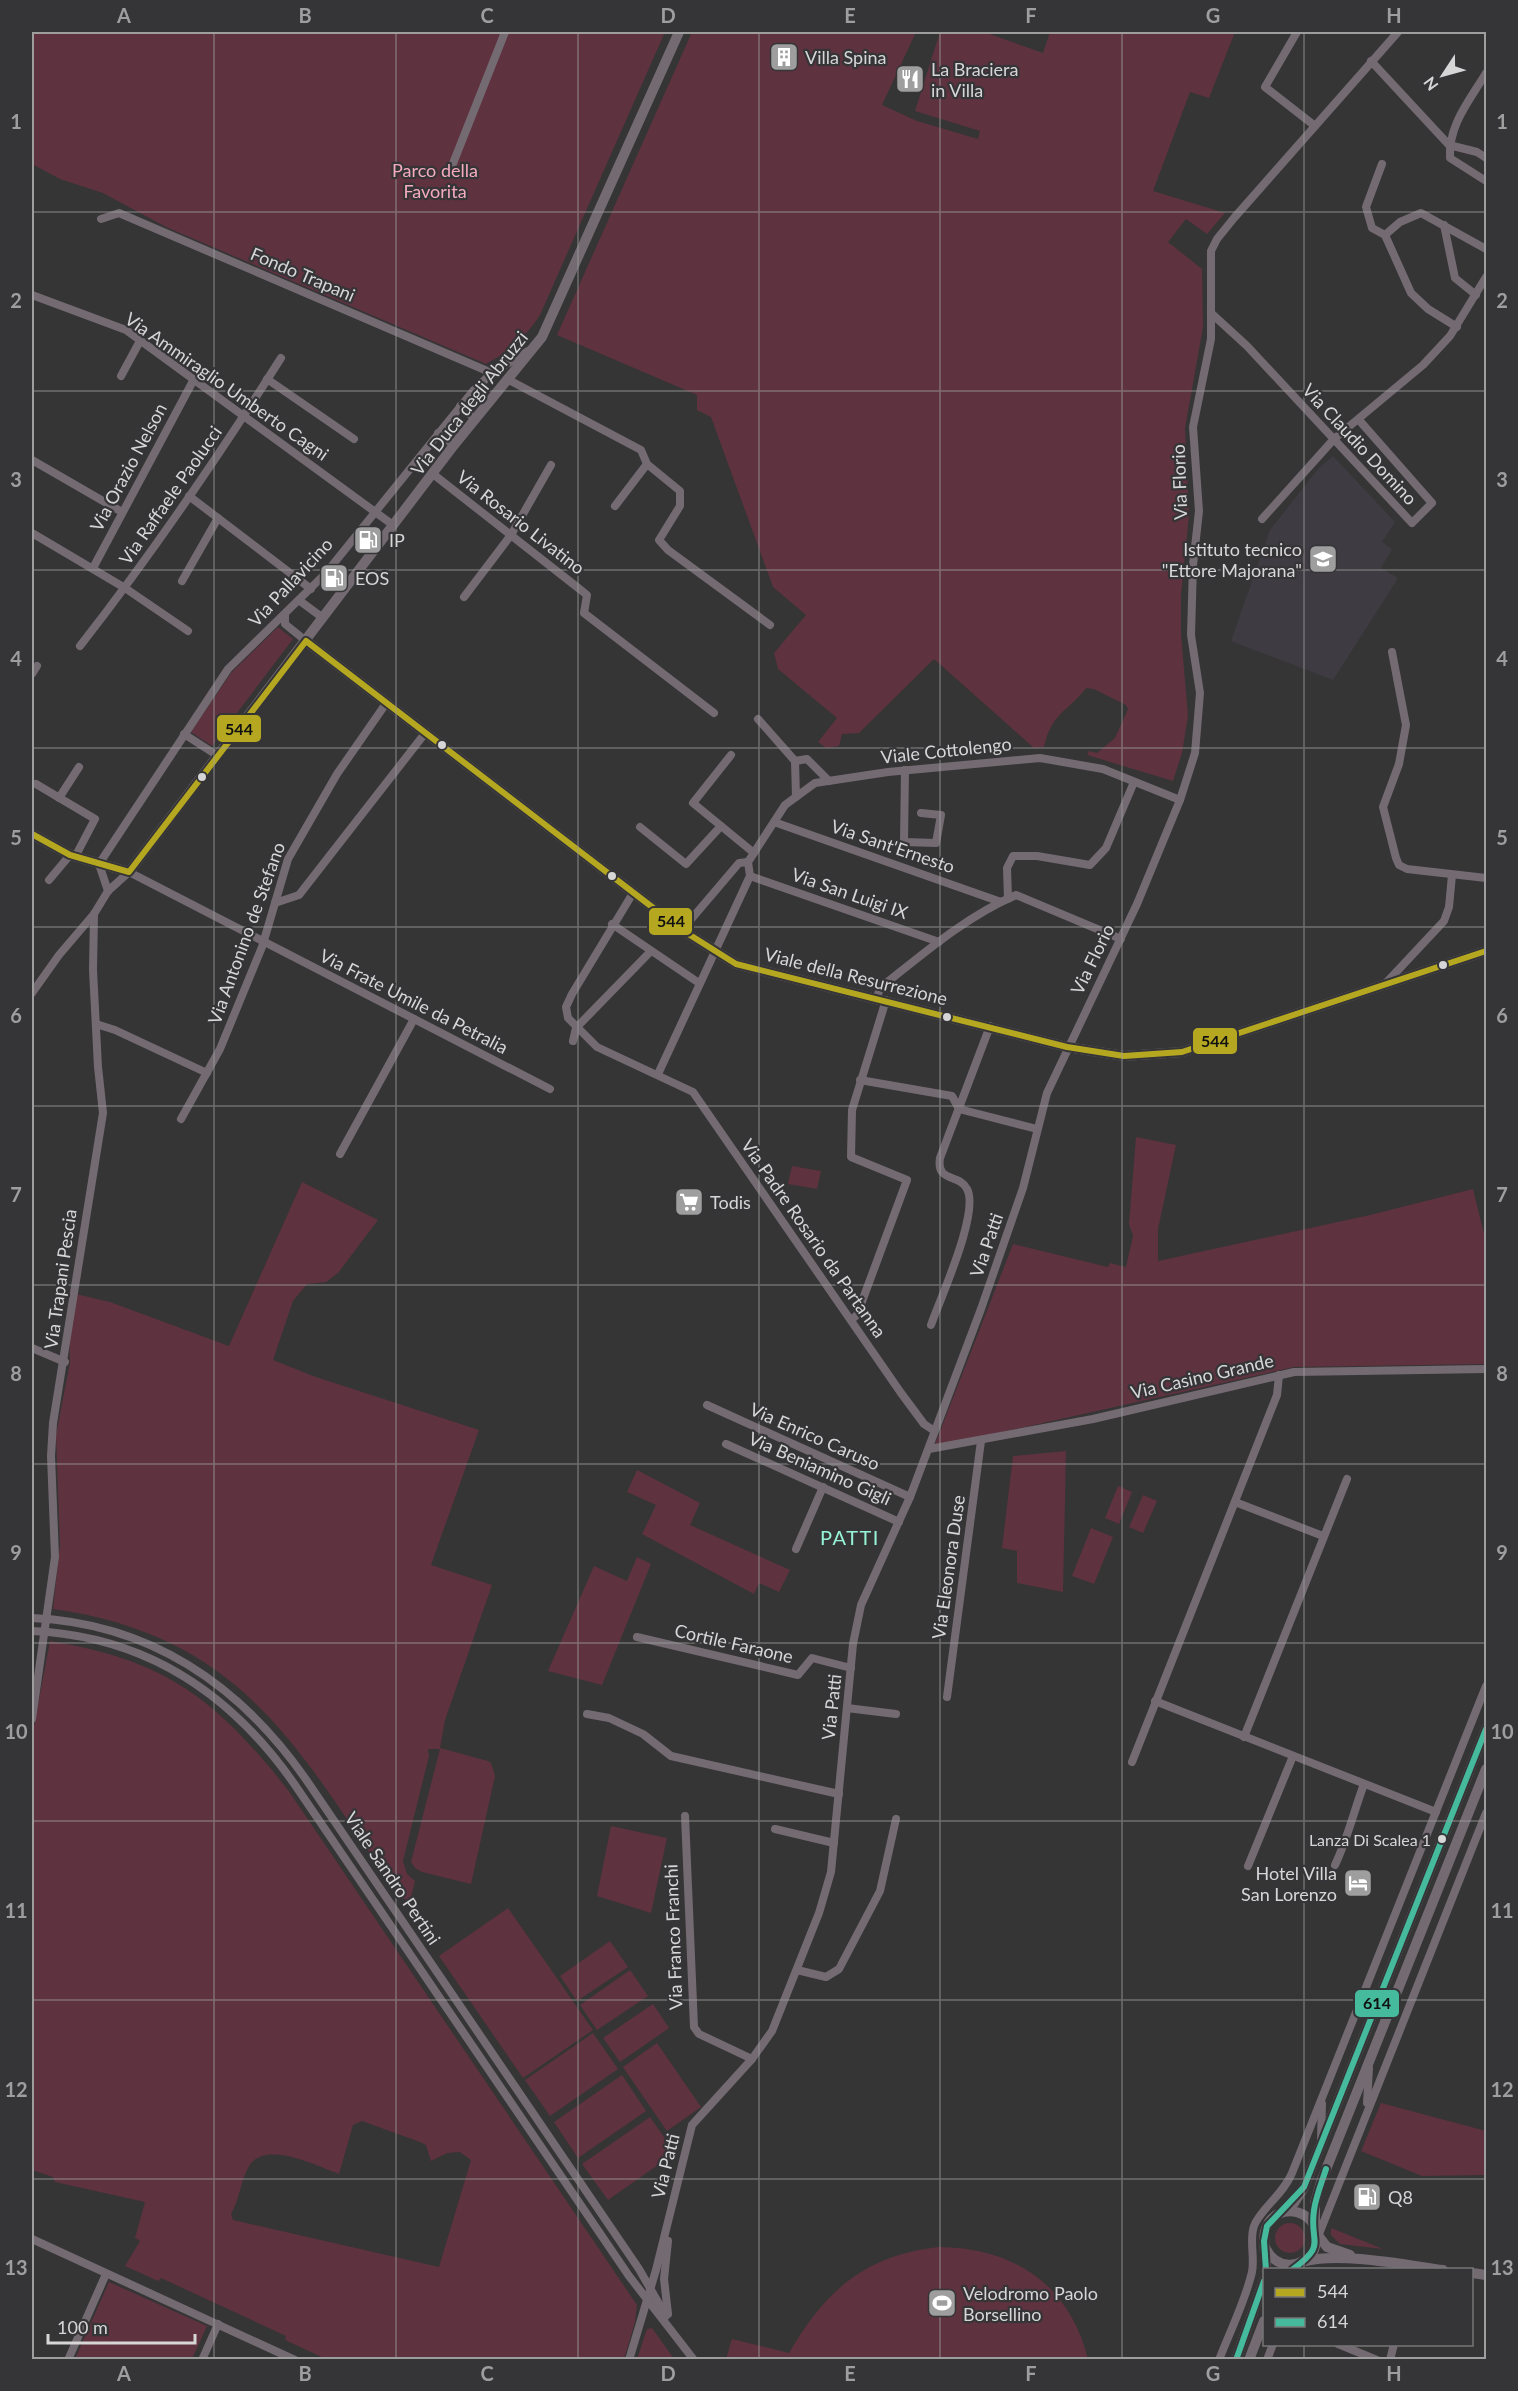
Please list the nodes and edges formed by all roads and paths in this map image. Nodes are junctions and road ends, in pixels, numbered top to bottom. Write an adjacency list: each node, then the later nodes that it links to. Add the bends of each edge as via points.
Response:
1 (505, 32): 11 (street)
2 (679, 32): 23 (street, Via Duca degli Abruzzi, via 560,298)
3 (1298, 32): 7 (street, via 1265,87)
4 (1398, 32): 5 (street, Via Florio)
5 (1371, 61): 7 (street, Via Florio); 8 (street)
6 (1486, 73): 8 (street, via 1451,132)
7 (1315, 126): 20 (street, Via Florio, via 1216,239 1211,251)
8 (1449, 145): 9 (street); 12 (street, via 1450,158)
9 (1486, 158)
10 (1382, 164): 15 (street, via 1366,207 1372,228)
11 (450, 171)
12 (1486, 181)
13 (101, 219): 25 (street, Fondo Trapani, via 119,213)
14 (1444, 225): 15 (street, via 1421,213 1400,222); 16 (street); 19 (street, via 1455,278)
15 (1385, 235): 21 (street, via 1411,292 1428,309)
16 (1486, 249)
17 (1486, 277): 19 (street)
18 (32, 295): 22 (street, Via Ammiraglio Umberto Cagni, via 126,330)
19 (1476, 295): 21 (street)
20 (1211, 313): 36 (street, Via Claudio Domino); 79 (street, Via Florio, via 1211,339 1193,427 1199,511 1191,635 1200,693 1195,753)
21 (1457, 327): 33 (street, via 1423,365)
22 (140, 341): 26 (street); 29 (street, Via Ammiraglio Umberto Cagni)
23 (533, 348): 25 (street, Via Pallavicino); 28 (street, Via Duca degli Abruzzi)
24 (281, 358): 27 (street, Via Raffaele Paolucci)
25 (492, 373): 30 (street, Via Pallavicino)
26 (121, 376)
27 (267, 380): 31 (street, Via Raffaele Paolucci); 35 (street)
28 (507, 380): 32 (street, Via Duca degli Abruzzi); 39 (street, via 641,450)
29 (193, 381): 31 (street, Via Ammiraglio Umberto Cagni); 45 (street, Via Orazio Nelson)
30 (460, 406): 32 (street); 34 (street, Via Pallavicino)
31 (243, 417): 42 (street, Via Raffaele Paolucci); 44 (street, Via Ammiraglio Umberto Cagni)
32 (475, 419): 37 (street, Via Duca degli Abruzzi)
33 (1359, 420): 36 (street); 36 (street, Via Claudio Domino, via 1432,503 1412,523)
34 (438, 433): 37 (street); 44 (street, Via Pallavicino)
35 (354, 439)
36 (1334, 439): 47 (street)
37 (454, 446): 41 (street, Via Duca degli Abruzzi)
38 (32, 460): 45 (street)
39 (647, 464): 43 (street); 59 (street, via 680,491 680,506 659,540)
40 (551, 465): 50 (street)
41 (433, 474): 48 (street, Via Duca degli Abruzzi); 50 (street, Via Rosario Livatino)
42 (189, 496): 46 (street); 53 (street, Via Raffaele Paolucci)
43 (615, 506)
44 (375, 511): 48 (street, Via Ammiraglio Umberto Cagni); 54 (street, Via Pallavicino)
45 (122, 512): 51 (street, Via Orazio Nelson)
46 (218, 518): 52 (street); 54 (street)
47 (1262, 519)
48 (393, 525): 58 (street, Via Duca degli Abruzzi)
49 (32, 533): 51 (street)
50 (511, 535): 55 (street); 65 (street, Via Rosario Livatino, via 587,595 584,612)
51 (93, 568): 53 (street)
52 (182, 581)
53 (125, 588): 60 (street); 62 (street, Via Raffaele Paolucci)
54 (311, 589): 56 (street, Via Pallavicino)
55 (464, 597)
56 (300, 601): 57 (street, Via Pallavicino); 58 (street)
57 (286, 615): 61 (street, via 285,624); 68 (street, Via Pallavicino, via 228,669)
58 (323, 618): 61 (street, Via Duca degli Abruzzi)
59 (770, 625)
60 (188, 631)
61 (306, 641): 64 (street, Viale della Resurrezione); 70 (street, Via Duca degli Abruzzi)
62 (80, 646)
63 (1392, 652): 90 (street, via 1406,725 1399,764 1383,807 1396,858 1407,869)
64 (387, 702): 67 (street, Viale della Resurrezione); 97 (street, Via Antonino de Stefano, via 337,774 288,858)
65 (714, 713)
66 (758, 719): 71 (street)
67 (426, 732): 95 (street, Viale della Resurrezione); 97 (street, via 299,895)
68 (184, 734): 70 (street); 88 (street, Via Pallavicino)
69 (731, 755): 82 (street, via 693,802)
70 (218, 756): 89 (street, Via Duca degli Abruzzi)
71 (795, 761): 74 (street, via 807,759); 77 (street)
72 (79, 766): 78 (street)
73 (905, 770): 74 (street, Viale Cottolengo); 75 (street, Viale Cottolengo, via 1040,758 1103,769); 80 (street, via 904,842 936,843 941,815)
74 (829, 781): 77 (street, Viale Cottolengo, via 814,783)
75 (1134, 782): 79 (street, Viale Cottolengo); 96 (street, via 1106,848 1090,865 1014,856 1007,868)
76 (36, 784): 78 (street)
77 (796, 797): 81 (street, Viale Cottolengo)
78 (59, 798): 86 (street, via 95,819)
79 (1180, 799): 101 (street, Via Florio)
80 (921, 813)
81 (774, 822): 85 (street, Viale Cottolengo); 96 (street, Via Sant'Ernesto)
82 (721, 826): 83 (street, via 686,864); 85 (street)
83 (640, 827)
84 (32, 834): 86 (street)
85 (754, 853): 87 (street, Viale Cottolengo)
86 (73, 856): 88 (street); 93 (street)
87 (748, 862): 91 (street); 100 (street, Viale Cottolengo, via 739,863)
88 (99, 864): 89 (street); 94 (street)
89 (129, 872): 94 (street); 102 (street, Via Frate Umile da Petralia)
90 (1452, 875): 92 (street); 108 (street, via 1444,921)
91 (750, 876): 103 (street, Via San Luigi IX); 106 (street)
92 (1486, 878)
93 (49, 880)
94 (108, 891): 98 (street)
95 (633, 893): 99 (street); 100 (street, Viale della Resurrezione)
96 (1004, 900): 101 (street, Via Sant'Ernesto, via 1016,895); 103 (street)
97 (275, 903): 102 (street, Via Antonino de Stefano)
98 (94, 914): 109 (street); 112 (street, Via Trapani Pescia)
99 (612, 924): 104 (street); 114 (street, via 566,1007)
100 (682, 930): 106 (street, Viale della Resurrezione)
101 (1121, 939): 116 (street, Via Florio)
102 (264, 940): 111 (street, Via Frate Umile da Petralia); 117 (street, Via Antonino de Stefano)
103 (939, 942): 110 (street, via 880,988)
104 (651, 951): 107 (street); 114 (street)
105 (1486, 951): 108 (street, Viale della Resurrezione)
106 (716, 952): 107 (street); 110 (street, Viale della Resurrezione, via 736,964)
107 (699, 983): 118 (street)
108 (1385, 984): 116 (street, Viale della Resurrezione, via 1182,1052 1124,1056)
109 (32, 993)
110 (881, 999): 113 (street, Viale della Resurrezione); 119 (street)
111 (414, 1019): 120 (street, Via Frate Umile da Petralia); 124 (street)
112 (96, 1024): 117 (street); 128 (street, Via Trapani Pescia, via 103,1113 65,1339)
113 (990, 1026): 116 (street, Viale della Resurrezione); 121 (street)
114 (576, 1028): 115 (street); 118 (street, Via Padre Rosario da Partanna, via 597,1047)
115 (573, 1041)
116 (1067, 1047): 123 (street, Via Patti)
117 (207, 1073): 122 (street, Via Antonino de Stefano)
118 (658, 1074): 125 (street, Via Padre Rosario da Partanna, via 693,1092)
119 (860, 1080): 121 (street, via 952,1096); 125 (street, via 852,1110 851,1157 907,1180 857,1315)
120 (550, 1089)
121 (959, 1109): 123 (street); 126 (street, via 939,1164 944,1176 968,1190 970,1215)
122 (181, 1119)
123 (1037, 1129): 132 (street, Via Patti, via 1011,1226)
124 (340, 1154)
125 (851, 1320): 132 (street, Via Padre Rosario da Partanna, via 924,1424)
126 (931, 1325)
127 (32, 1348): 128 (street)
128 (65, 1362): 144 (street, Via Trapani Pescia, via 51,1437 55,1557)
129 (1486, 1369): 130 (street, Via Casino Grande)
130 (1279, 1375): 133 (street, Via Casino Grande); 139 (street, via 1277,1395)
131 (707, 1405): 138 (street, Via Enrico Caruso)
132 (933, 1430): 135 (street, Via Patti)
133 (981, 1441): 135 (street, Via Casino Grande); 150 (street, Via Eleonora Duse)
134 (726, 1444): 137 (street, Via Beniamino Gigli)
135 (929, 1449): 138 (street, Via Patti)
136 (1347, 1479): 141 (street)
137 (824, 1487): 140 (street, Via Beniamino Gigli); 142 (street)
138 (910, 1497): 140 (street, Via Patti)
139 (1235, 1502): 141 (street); 151 (street)
140 (899, 1522): 148 (street, Via Patti, via 861,1605)
141 (1323, 1536): 157 (street)
142 (796, 1549)
143 (32, 1618): 144 (street, Viale Sandro Pertini)
144 (46, 1618): 146 (street, Via Trapani Pescia); 188 (street, Viale Sandro Pertini, via 101,1627 162,1650 224,1689 270,1732)
145 (32, 1630): 146 (street, Viale Sandro Pertini)
146 (45, 1631): 155 (street, Via Trapani Pescia); 189 (street, Viale Sandro Pertini, via 101,1641 156,1660 218,1700 258,1736)
147 (637, 1637): 148 (street, Cortile Faraone, via 798,1675 812,1658)
148 (851, 1668): 152 (street, Via Patti)
149 (1486, 1686): 163 (street)
150 (947, 1697)
151 (1155, 1701): 157 (street); 159 (street)
152 (847, 1708): 154 (street); 162 (street, Via Patti)
153 (587, 1714): 162 (street, via 609,1718 643,1734 671,1756)
154 (896, 1714)
155 (32, 1719)
156 (1486, 1729): 176 (street)
157 (1244, 1737): 158 (street)
158 (1293, 1756): 161 (street); 170 (street)
159 (1132, 1762)
160 (1486, 1769): 173 (street)
161 (1364, 1784): 163 (street); 169 (street)
162 (838, 1794): 168 (street, Via Patti)
163 (1436, 1812): 174 (street)
164 (1486, 1813): 175 (street)
165 (685, 1815): 172 (street, Via Franco Franchi, via 694,2027 699,2034)
166 (896, 1819): 171 (street, via 880,1891 839,1969 830,1977)
167 (776, 1829): 168 (street)
168 (834, 1843): 171 (street, Via Patti, via 831,1872)
169 (1335, 1865)
170 (1248, 1866)
171 (797, 1970): 172 (street, Via Patti, via 772,2031)
172 (752, 2059): 177 (street, Via Patti, via 692,2125)
173 (1369, 2064): 175 (street); 179 (street, via 1318,2190 1314,2211)
174 (1325, 2092): 176 (street); 199 (street, via 1289,2180 1254,2226 1250,2279)
175 (1365, 2116): 179 (street)
176 (1317, 2153): 178 (street, via 1302,2192)
177 (678, 2181): 188 (street, Via Patti); 192 (street, via 664,2279 666,2306)
178 (1283, 2212): 179 (street, via 1303,2214); 181 (street, via 1267,2226)
179 (1317, 2234): 182 (street, via 1330,2249); 183 (street, via 1314,2250)
180 (32, 2240): 186 (street)
181 (1265, 2247): 183 (street, via 1279,2263); 184 (street)
182 (1371, 2261): 183 (street, via 1324,2258); 185 (street)
183 (1297, 2265)
184 (1266, 2268)
185 (1427, 2268)
186 (106, 2274): 190 (street); 194 (street)
187 (1263, 2284): 200 (street)
188 (651, 2289): 189 (street, Via Patti); 192 (street, Viale Sandro Pertini)
189 (648, 2300): 192 (street, Viale Sandro Pertini); 197 (street, Via Patti)
190 (218, 2324): 195 (street); 196 (street)
191 (1263, 2324): 201 (street)
192 (675, 2332): 198 (street)
193 (1343, 2346): 202 (street)
194 (68, 2360)
195 (202, 2360)
196 (294, 2360)
197 (629, 2360)
198 (694, 2360)
199 (1219, 2360)
200 (1236, 2360)
201 (1250, 2360)
202 (1377, 2360)

